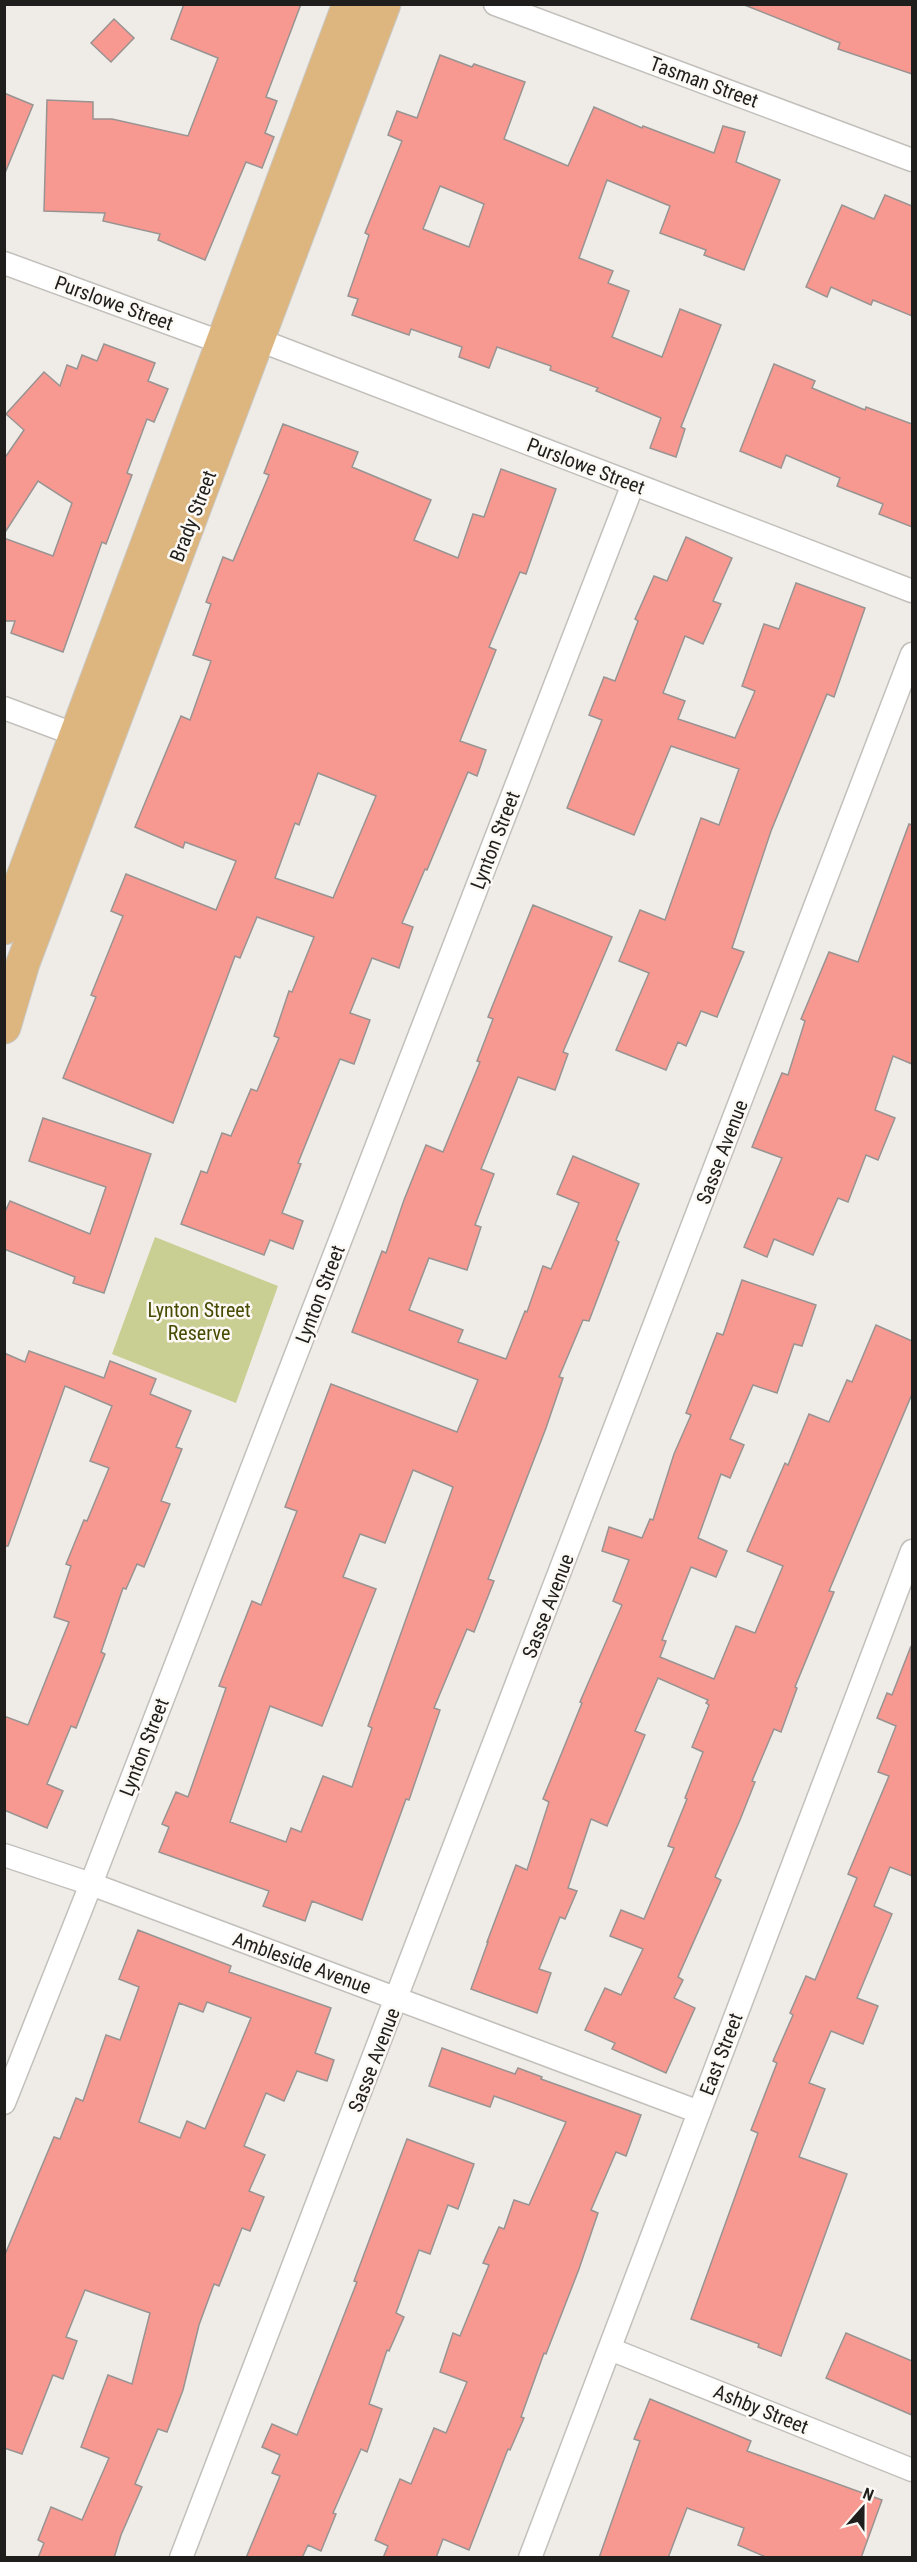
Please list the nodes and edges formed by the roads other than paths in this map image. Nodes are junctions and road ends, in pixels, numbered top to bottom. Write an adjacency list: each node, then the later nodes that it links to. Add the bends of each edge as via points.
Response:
1 (349, 4): 7 (main road, Brady Street)
2 (384, 4): 6 (main road, Brady Street)
3 (495, 4): 4 (street, Tasman Street)
4 (912, 160)
5 (4, 263): 7 (street, Purslowe Street)
6 (259, 340): 8 (street, Purslowe Street); 13 (main road, Brady Street)
7 (223, 343): 12 (main road, Brady Street)
8 (633, 484): 9 (street, Purslowe Street); 18 (street, Lynton Street)
9 (912, 591)
10 (912, 654): 19 (street, Sasse Avenue)
11 (4, 708): 12 (street)
12 (76, 735): 13 (street); 14 (main road, Brady Street)
13 (106, 746): 15 (main road, Brady Street, via 23,963)
14 (4, 928)
15 (4, 1028)
16 (912, 1551): 21 (street, East Street)
17 (4, 1855): 18 (street, Ambleside Avenue)
18 (91, 1884): 19 (street, Ambleside Avenue); 20 (street, Lynton Street)
19 (397, 1998): 21 (street, Ambleside Avenue); 24 (street, Sasse Avenue)
20 (4, 2103)
21 (699, 2112): 22 (street, East Street)
22 (610, 2349): 23 (street, Ashby Street); 25 (street, East Street)
23 (912, 2470)
24 (181, 2558)
25 (530, 2558)

